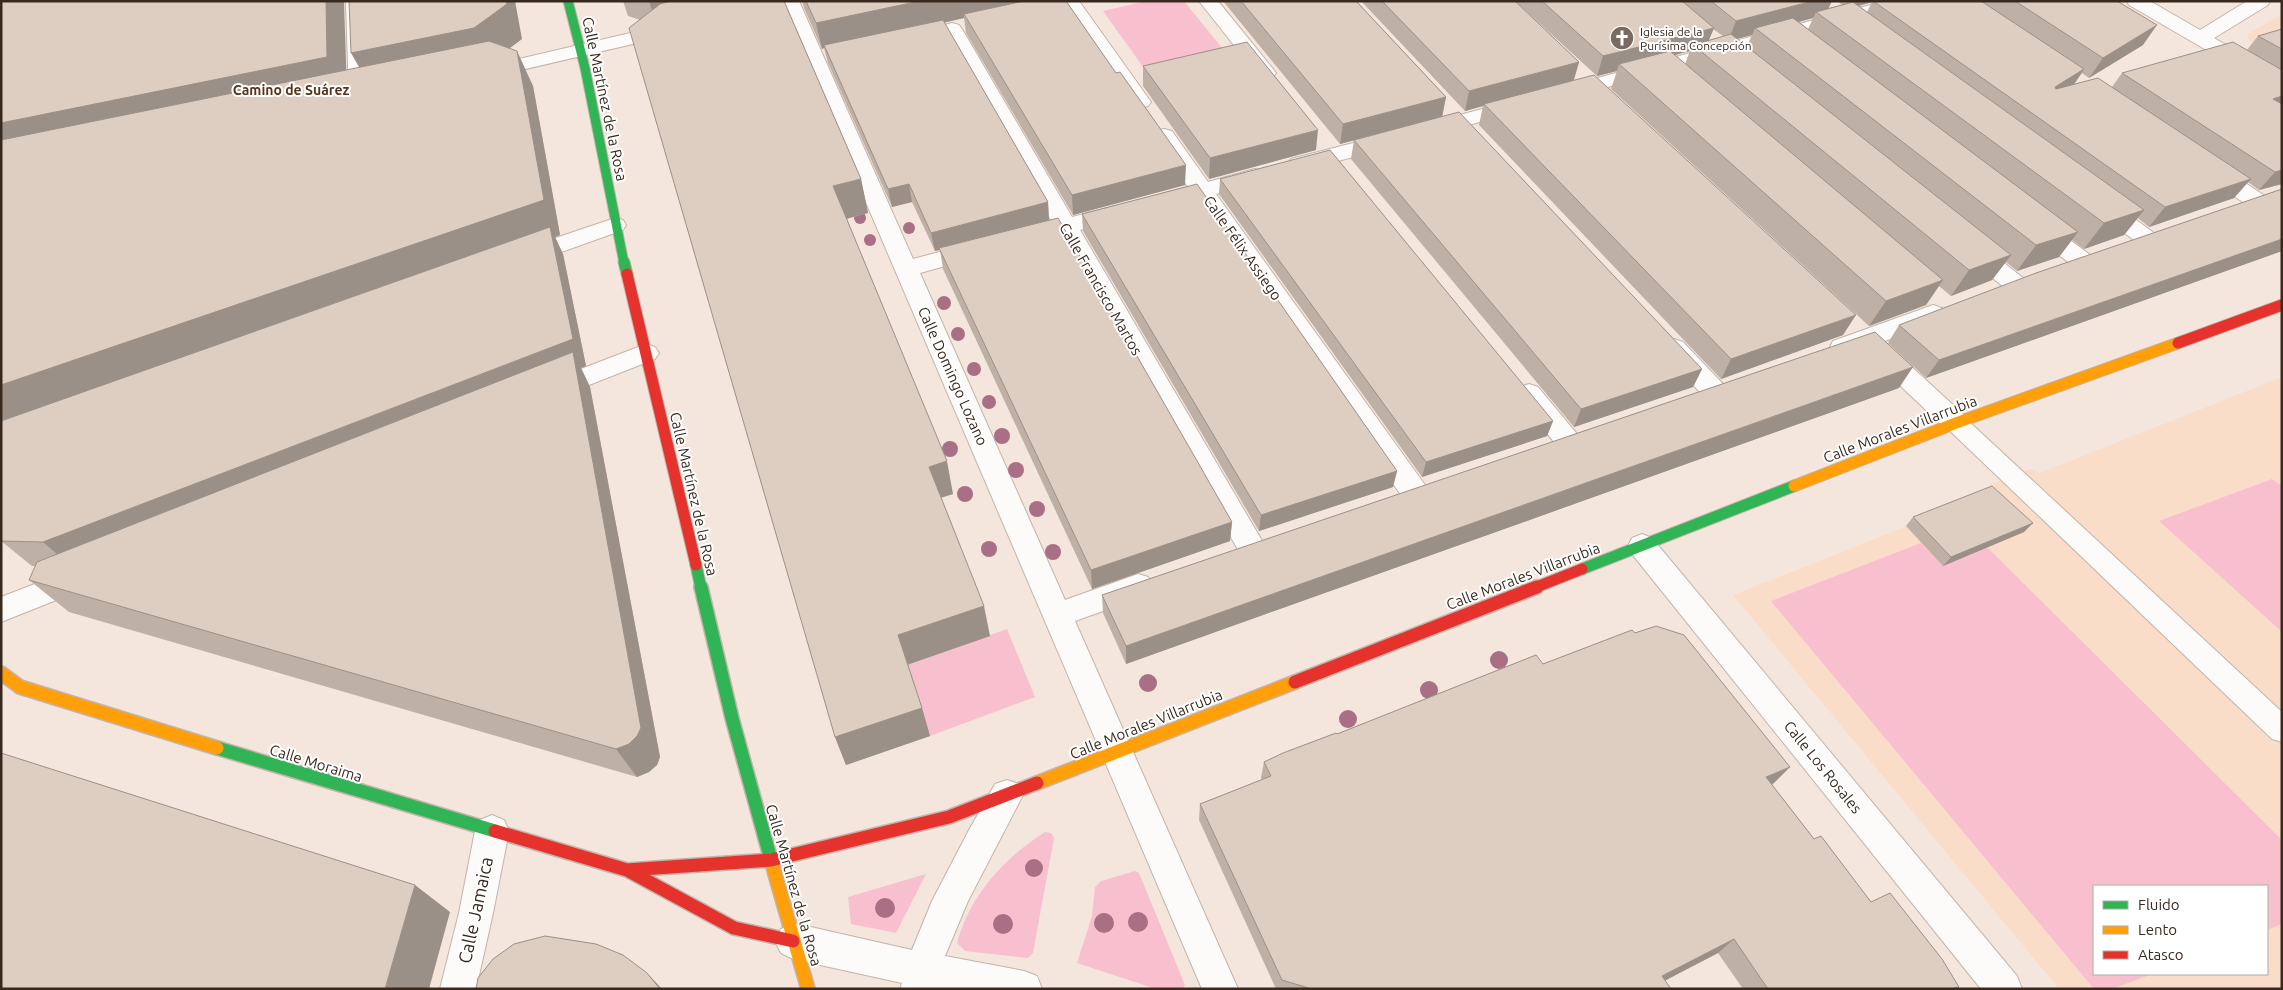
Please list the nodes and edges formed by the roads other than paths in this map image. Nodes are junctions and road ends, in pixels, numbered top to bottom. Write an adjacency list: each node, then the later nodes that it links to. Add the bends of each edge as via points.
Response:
1 (355, 1): 26 (street)
2 (568, 1): 17 (main road, Calle Martínez de la Rosa)
3 (1208, 1): 24 (street)
4 (1821, 1): 10 (street)
5 (1908, 1): 10 (street)
6 (2136, 1): 16 (street)
7 (2261, 1): 16 (street)
8 (788, 4): 37 (street, Calle Domingo Lozano, via 822,57)
9 (1068, 4): 28 (street, Calle Félix Assiego)
10 (1844, 18): 14 (street); 15 (street)
11 (684, 26): 17 (street)
12 (952, 29): 33 (street, Calle Francisco Martos)
13 (1701, 32): 18 (street)
14 (1785, 34): 18 (street); 19 (street)
15 (1868, 36)
16 (2200, 38): 23 (street)
17 (582, 50): 22 (street); 32 (main road, Calle Martínez de la Rosa)
18 (1723, 50): 21 (street); 25 (street, via 1672,73)
19 (1808, 52)
20 (1571, 66): 25 (street)
21 (1746, 69)
22 (472, 75)
23 (2282, 86)
24 (1278, 88)
25 (1599, 92): 28 (street, via 1540,100)
26 (359, 99)
27 (2192, 158): 30 (street, via 2265,198)
28 (1202, 190): 33 (street); 56 (street, Calle Félix Assiego)
29 (2082, 192): 35 (street, via 2155,235)
30 (2229, 210)
31 (2018, 213): 38 (street, via 2089,257)
32 (615, 224): 36 (street); 44 (main road, Calle Martínez de la Rosa)
33 (1064, 227): 37 (street); 58 (street, Calle Francisco Martos, via 1241,551)
34 (1953, 234): 39 (street, via 2022,280)
35 (2122, 246)
36 (505, 264)
37 (906, 269): 63 (street, Calle Domingo Lozano)
38 (2056, 269)
39 (1989, 292)
40 (1946, 303): 42 (street)
41 (2282, 305): 51 (main road, Calle Morales Villarrubia)
42 (1859, 332): 45 (street); 51 (street)
43 (1661, 335): 48 (street)
44 (646, 353): 50 (street); 69 (main road, Calle Martínez de la Rosa, via 732,718)
45 (1821, 354)
46 (1519, 381): 53 (street)
47 (1741, 382): 48 (street)
48 (1715, 392): 49 (street)
49 (1687, 401)
50 (524, 402)
51 (1956, 422): 59 (main road, Calle Morales Villarrubia); 65 (lane)
52 (1596, 432): 53 (street)
53 (1568, 441): 54 (street)
54 (1541, 450)
55 (1442, 484): 56 (street)
56 (1415, 493): 57 (street)
57 (1388, 502)
58 (1278, 538)
59 (1642, 546): 66 (main road, Calle Morales Villarrubia); 77 (street, Calle Los Rosales)
60 (102, 570): 62 (street)
61 (1157, 580): 63 (street)
62 (1, 610)
63 (1057, 615): 66 (street, Calle Domingo Lozano)
64 (1, 673): 68 (main road, Calle Moraima, via 20,687)
65 (2282, 730)
66 (1116, 752): 67 (main road, Calle Morales Villarrubia); 76 (street, Calle Domingo Lozano)
67 (1007, 795): 69 (main road, Calle Morales Villarrubia, via 949,817); 72 (street, via 957,885)
68 (492, 831): 70 (main road, Calle Moraima); 74 (street, Calle Jamaica)
69 (771, 860): 70 (main road, Calle Moraima); 71 (main road, Calle Martínez de la Rosa)
70 (627, 870): 71 (main road, Calle Moraima, via 734,928)
71 (793, 941): 72 (street); 75 (main road, Calle Martínez de la Rosa)
72 (920, 979): 73 (street)
73 (1004, 987)
74 (458, 989)
75 (808, 989)
76 (1220, 989)
77 (2004, 989)

